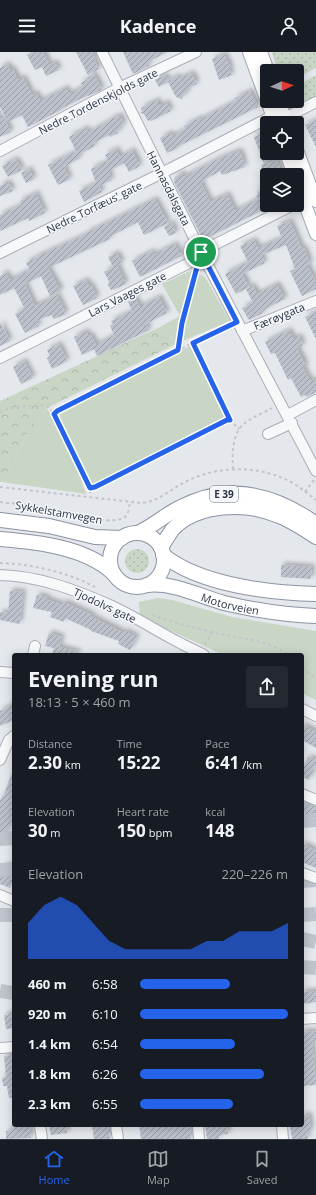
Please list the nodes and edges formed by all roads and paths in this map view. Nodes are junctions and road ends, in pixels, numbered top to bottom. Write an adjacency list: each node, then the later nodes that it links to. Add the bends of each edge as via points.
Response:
1 (102, 52): 6 (street, Hannasdalsgata)
2 (196, 52): 6 (street, Nedre Tordenskjolds gate)
3 (249, 52): 8 (main road)
4 (261, 52): 5 (main road)
5 (265, 64)
6 (119, 88): 11 (street, Nedre Tordenskjolds gate); 13 (street, Hannasdalsgata)
7 (316, 102): 9 (street, Nedre Torfæus' gate)
8 (278, 116)
9 (288, 116)
10 (260, 129): 13 (street, Nedre Torfæus' gate)
11 (0, 151)
12 (301, 160): 14 (main road)
13 (162, 173): 18 (street, Hannasdalsgata); 19 (street, Nedre Torfæus' gate)
14 (316, 201)
15 (280, 212): 18 (street, Lars Vaages gate)
16 (303, 212): 17 (main road)
17 (316, 234)
18 (201, 252): 21 (street, Hannasdalsgata); 24 (path, via 182,323); 26 (street, Lars Vaages gate, via 191,262)
19 (0, 253)
20 (316, 301): 22 (street, Færøygata)
21 (237, 322): 22 (street, Hannasdalsgata); 23 (path)
22 (242, 331): 32 (street, Hannasdalsgata)
23 (193, 343): 24 (path); 33 (path)
24 (178, 350): 25 (path); 30 (path)
25 (177, 353)
26 (0, 358)
27 (316, 400): 32 (street)
28 (277, 406): 34 (path, via 248,421)
29 (0, 412): 30 (path, via 9,408 45,405)
30 (54, 414): 41 (path)
31 (226, 416): 33 (path)
32 (290, 419): 35 (street); 37 (street, Hannasdalsgata)
33 (230, 420): 34 (path); 41 (path)
34 (239, 429): 36 (path, via 235,441)
35 (268, 434)
36 (233, 469)
37 (316, 471)
38 (316, 477): 42 (path)
39 (93, 485): 41 (path)
40 (0, 487): 43 (path)
41 (90, 488): 43 (path)
42 (305, 492)
43 (90, 497): 44 (path, Sykkelstamvegen, via 130,502 128,514 124,518 96,519 51,508)
44 (0, 502)
45 (0, 520): 49 (highway, E 39, via 49,526 95,537)
46 (316, 524): 47 (highway, E 39, via 270,498 233,493 187,504)
47 (138, 533): 49 (highway, E 39); 51 (highway, via 152,538)
48 (316, 537): 51 (highway, E 39, via 278,515 254,508 229,507 187,519 172,531)
49 (122, 538): 52 (highway, via 110,553 110,567)
50 (0, 539): 52 (highway, via 46,545 81,554 99,561)
51 (162, 552): 54 (highway, E 39, via 163,566 159,575); 55 (highway, Motorveien, via 174,564 184,569 230,584 270,591)
52 (113, 573): 54 (highway, via 128,586)
53 (0, 575): 59 (street, Tjodolvs gate, via 14,575 65,587 112,606)
54 (147, 585): 57 (highway, Motorveien, via 168,585 245,607)
55 (316, 594)
56 (150, 614): 58 (path)
57 (316, 616)
58 (212, 632): 59 (path); 60 (path, via 257,640)
59 (204, 651)
60 (285, 653)
61 (304, 669): 64 (path)
62 (0, 672): 63 (street)
63 (12, 673)
64 (316, 678)
65 (304, 710): 66 (street)
66 (316, 716)
67 (12, 738): 68 (street)
68 (1, 753): 69 (street)
69 (12, 754)
70 (304, 795): 71 (street)
71 (316, 800)
72 (304, 874): 73 (street)
73 (316, 878)
74 (0, 895): 75 (street)
75 (12, 900)
76 (316, 1018): 77 (street)
77 (304, 1019)
78 (12, 1047): 79 (street)
79 (0, 1048)
80 (40, 1127): 84 (street)
81 (116, 1127): 85 (street)
82 (198, 1127): 86 (street)
83 (282, 1127): 87 (street)
84 (42, 1139)
85 (118, 1139)
86 (200, 1139)
87 (283, 1139)

